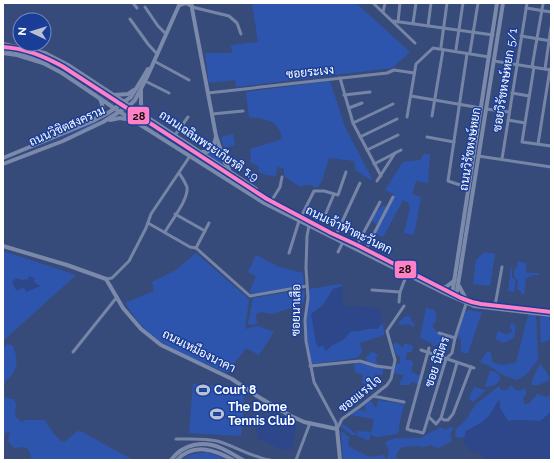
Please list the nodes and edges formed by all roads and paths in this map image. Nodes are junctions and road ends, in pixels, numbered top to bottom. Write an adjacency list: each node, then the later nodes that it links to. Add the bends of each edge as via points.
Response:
1 (133, 3): 17 (street)
2 (373, 3): 20 (street)
3 (385, 3): 20 (street)
4 (400, 3): 24 (street)
5 (416, 3): 25 (street)
6 (431, 3): 27 (street)
7 (447, 3): 29 (street)
8 (463, 3): 30 (street)
9 (478, 3): 31 (street)
10 (497, 3): 26 (main road, ถนนวิรัชหงษ์หยก)
11 (503, 3): 26 (main road, ถนนวิรัชหงษ์หยก)
12 (526, 3): 18 (street, ซอยวิรัชหงษ์หยก 5/1)
13 (179, 4): 15 (main road); 32 (main road, ถนนวิชิตสงคราม)
14 (543, 4): 19 (street)
15 (192, 5): 33 (street, via 229,16 237,23); 61 (main road)
16 (145, 6): 32 (street)
17 (137, 8)
18 (526, 8): 19 (street); 35 (street, ซอยวิรัชหงษ์หยก 5/1)
19 (542, 10): 21 (street); 36 (street)
20 (383, 12): 23 (street)
21 (551, 12)
22 (130, 19): 44 (street)
23 (393, 21): 24 (street); 38 (street)
24 (398, 22): 25 (street)
25 (413, 23): 27 (street)
26 (497, 24): 34 (main road, ถนนวิรัชหงษ์หยก); 46 (main road, ถนนวิรัชหงษ์หยก)
27 (428, 26): 29 (street)
28 (551, 27): 37 (street)
29 (444, 28): 30 (street); 40 (street)
30 (459, 30): 31 (street); 41 (street)
31 (473, 32): 34 (street); 43 (street)
32 (166, 34): 44 (main road, ถนนวิชิตสงคราม)
33 (241, 34)
34 (493, 35): 45 (main road, ถนนวิรัชหงษ์หยก)
35 (521, 36): 36 (street); 47 (street, ซอยวิรัชหงษ์หยก 5/1)
36 (537, 38): 37 (street); 48 (street)
37 (550, 41): 49 (street)
38 (415, 43)
39 (3, 47): 55 (main road, ถนนเฉลิมพระเกียรติ ร.9, via 45,53); 56 (main road, via 42,58)
40 (442, 48): 43 (street); 51 (street, via 433,48 416,64); 67 (street)
41 (456, 49)
42 (3, 53): 56 (main road, ถนนเฉลิมพระเกียรติ ร.9, via 43,63)
43 (469, 53): 45 (street); 71 (street)
44 (156, 57): 53 (street); 54 (main road, ถนนวิชิตสงคราม); 57 (main road, ถนนวิชิตสงคราม)
45 (489, 58): 75 (main road, ถนนวิรัชหงษ์หยก)
46 (494, 60): 47 (street); 76 (main road, ถนนวิรัชหงษ์หยก)
47 (517, 64): 48 (street); 62 (street, ซอยวิรัชหงษ์หยก 5/1)
48 (533, 67): 49 (street); 66 (street)
49 (544, 69): 50 (street)
50 (551, 70): 103 (street)
51 (414, 72): 52 (street, ซอยระเงง, via 394,70); 65 (street)
52 (340, 78): 61 (street, ซอยระเงง); 64 (street)
53 (189, 80)
54 (145, 81): 57 (main road, ถนนวิชิตสงคราม); 60 (street)
55 (94, 82): 56 (main road, via 92,89); 63 (main road, ถนนเฉลิมพระเกียรติ ร.9)
56 (87, 85): 59 (main road, ถนนเฉลิมพระเกียรติ ร.9)
57 (140, 88): 63 (main road, via 128,94); 68 (main road, ถนนวิชิตสงคราม); 72 (main road, ถนนวิชิตสงคราม); 85 (main road, via 142,110)
58 (370, 92): 64 (street)
59 (92, 93): 73 (main road, ถนนเฉลิมพระเกียรติ ร.9); 88 (main road, via 101,99 103,107)
60 (169, 93)
61 (208, 93): 80 (main road)
62 (512, 93): 66 (street); 79 (street, ซอยวิรัชหงษ์หยก 5/1)
63 (114, 95): 68 (main road, ถนนเฉลิมพระเกียรติ ร.9)
64 (344, 95): 74 (street)
65 (411, 96): 67 (street); 83 (street)
66 (529, 96): 93 (street)
67 (435, 101): 71 (street); 81 (street)
68 (124, 102): 72 (main road, ถนนเฉลิมพระเกียรติ ร.9); 73 (main road, ถนนวิชิตสงคราม)
69 (362, 103): 74 (street)
70 (393, 104): 92 (street)
71 (458, 105): 75 (street); 102 (street)
72 (130, 106): 78 (main road, ถนนวิชิตสงคราม); 85 (main road, ถนนเฉลิมพระเกียรติ ร.9)
73 (115, 108): 78 (main road, ถนนเฉลิมพระเกียรติ ร.9); 84 (main road, ถนนวิชิตสงคราม)
74 (349, 108): 92 (street)
75 (481, 108): 97 (main road, ถนนวิรัชหงษ์หยก)
76 (486, 109): 79 (street); 97 (main road, ถนนวิรัชหงษ์หยก)
77 (243, 111): 80 (street)
78 (120, 112): 90 (main road, ถนนวิชิตสงคราม); 91 (main road, ถนนเฉลิมพระเกียรติ ร.9)
79 (509, 112): 87 (street, ซอยวิรัชหงษ์หยก 5/1)
80 (212, 114): 99 (main road)
81 (432, 116)
82 (188, 117): 98 (street)
83 (407, 117)
84 (99, 118): 88 (main road, ถนนวิชิตสงคราม); 90 (main road)
85 (149, 118): 89 (main road, ถนนเฉลิมพระเกียรติ ร.9)
86 (397, 119): 100 (street)
87 (508, 120): 93 (street); 112 (street, ซอยวิรัชหงษ์หยก 5/1)
88 (93, 121): 111 (main road, ถนนวิชิตสงคราม)
89 (155, 121): 94 (main road, via 151,120 148,123 147,128); 98 (main road, ถนนเฉลิมพระเกียรติ ร.9)
90 (102, 122): 91 (main road, via 120,118); 113 (main road, ถนนวิชิตสงคราม)
91 (137, 122): 94 (main road, ถนนเฉลิมพระเกียรติ ร.9)
92 (353, 123): 100 (street)
93 (525, 123): 103 (street, via 522,142)
94 (150, 130): 109 (main road, ถนนเฉลิมพระเกียรติ ร.9)
95 (161, 131): 127 (main road)
96 (398, 134): 105 (street)
97 (480, 134): 110 (main road, ถนนวิรัชหงษ์หยก); 123 (main road, ถนนวิรัชหงษ์หยก)
98 (175, 135): 107 (main road, ถนนเฉลิมพระเกียรติ ร.9)
99 (216, 136): 107 (main road, via 213,148); 118 (main road, via 225,164)
100 (360, 137): 105 (street)
101 (427, 137): 102 (street)
102 (454, 142): 123 (street, via 448,181)
103 (538, 144): 104 (street)
104 (551, 146)
105 (367, 150): 114 (street)
106 (401, 150): 108 (street)
107 (202, 152): 118 (main road, ถนนเฉลิมพระเกียรติ ร.9)
108 (395, 153): 114 (street); 119 (street)
109 (190, 156): 117 (street); 127 (main road, ถนนเฉลิมพระเกียรติ ร.9, via 264,203)
110 (478, 156): 112 (street); 133 (main road, ถนนวิรัชหงษ์หยก)
111 (3, 158)
112 (502, 159): 115 (street)
113 (3, 164)
114 (374, 164): 119 (street)
115 (551, 167)
116 (346, 172): 124 (street, via 338,195)
117 (179, 173): 129 (street, via 187,188 185,199); 131 (street, via 151,214)
118 (233, 174): 127 (main road, ถนนเฉลิมพระเกียรติ ร.9)
119 (381, 176): 121 (street)
120 (282, 177): 127 (street)
121 (378, 181)
122 (360, 183): 137 (street)
123 (469, 188): 133 (main road, ถนนวิรัชหงษ์หยก)
124 (334, 194): 128 (street); 130 (street, via 314,191)
125 (393, 197): 142 (street)
126 (380, 202): 139 (street)
127 (274, 204): 130 (main road, ถนนเจ้าฟ้าตะวันตก)
128 (326, 213)
129 (175, 214): 135 (street); 136 (street)
130 (300, 219): 134 (main road, ถนนเจ้าฟ้าตะวันตก); 137 (main road, ถนนเจ้าฟ้าตะวันตก); 144 (street)
131 (148, 223): 136 (street); 147 (street, via 129,261 112,278)
132 (209, 223): 135 (street)
133 (466, 223): 148 (main road, ถนนวิรัชหงษ์หยก); 151 (main road, ถนนวิรัชหงษ์หยก)
134 (309, 226): 138 (main road, ถนนเจ้าฟ้าตะวันตก); 149 (street, ซอยนาเสือ)
135 (205, 231): 141 (street)
136 (165, 232): 141 (street)
137 (336, 235): 139 (main road, ถนนเจ้าฟ้าตะวันตก)
138 (342, 242): 143 (street); 146 (main road, ถนนเจ้าฟ้าตะวันตก)
139 (357, 245): 142 (main road, ถนนเจ้าฟ้าตะวันตก)
140 (3, 246): 147 (main road)
141 (196, 248): 149 (street, via 250,296)
142 (366, 249): 150 (main road, ถนนเจ้าฟ้าตะวันตก)
143 (338, 252)
144 (289, 253)
145 (502, 267): 159 (street)
146 (407, 274): 153 (street); 154 (main road, ถนนเจ้าฟ้าตะวันตก)
147 (106, 279): 155 (main road, ถนนเหมืองนาคา)
148 (455, 280): 150 (main road, via 446,287); 154 (main road, ถนนวิรัชหงษ์หยก)
149 (307, 286): 169 (street, ซอยนาเสือ, via 305,320)
150 (439, 286): 154 (main road, ถนนเจ้าฟ้าตะวันตก)
151 (458, 286): 154 (main road, ถนนวิรัชหงษ์หยก); 157 (main road)
152 (372, 290): 153 (street)
153 (400, 292): 156 (street)
154 (454, 296): 157 (main road, ถนนเจ้าฟ้าตะวันตก)
155 (117, 297): 165 (street); 175 (main road, ถนนเหมืองนาคา, via 141,329 161,345 232,378 257,396)
156 (399, 302)
157 (466, 302): 159 (main road, ถนนเจ้าฟ้าตะวันตก); 160 (main road, ถนนเจ้าฟ้าตะวันตก, via 482,308); 162 (street, ซอย นิมิตร)
158 (404, 306): 170 (street, ซอยแรงใจ, via 387,331 395,360)
159 (495, 306): 160 (main road, ถนนเจ้าฟ้าตะวันตก)
160 (551, 313)
161 (439, 333): 162 (street)
162 (455, 338): 167 (street, ซอย นิมิตร, via 452,353)
163 (429, 348): 166 (street)
164 (421, 350): 166 (street)
165 (73, 352)
166 (428, 352): 167 (street); 173 (street, ซอย นิมิตร, via 407,429 424,432)
167 (446, 359): 168 (street); 173 (street, ซอย นิมิตร)
168 (457, 363): 174 (street); 174 (street, via 472,368 453,414 448,420)
169 (310, 366): 170 (street, via 360,361); 176 (street, ซอยนาเสือ, via 314,382)
170 (392, 368): 171 (street, ซอยแรงใจ, via 387,385)
171 (373, 396): 172 (street); 176 (street, ซอยแรงใจ, via 342,419)
172 (404, 402)
173 (429, 417): 174 (street, via 436,424)
174 (441, 418)
175 (310, 423): 176 (main road, ถนนเหมืองนาคา); 183 (street)
176 (337, 429): 184 (main road, ซอยนาเสือ)
177 (176, 439): 182 (street, via 216,441)
178 (172, 460): 181 (main road, via 183,449 199,444 220,447)
179 (178, 460): 180 (main road, via 184,454 198,449 220,453)
180 (233, 460)
181 (243, 460)
182 (270, 460)
183 (296, 460)
184 (340, 460)

